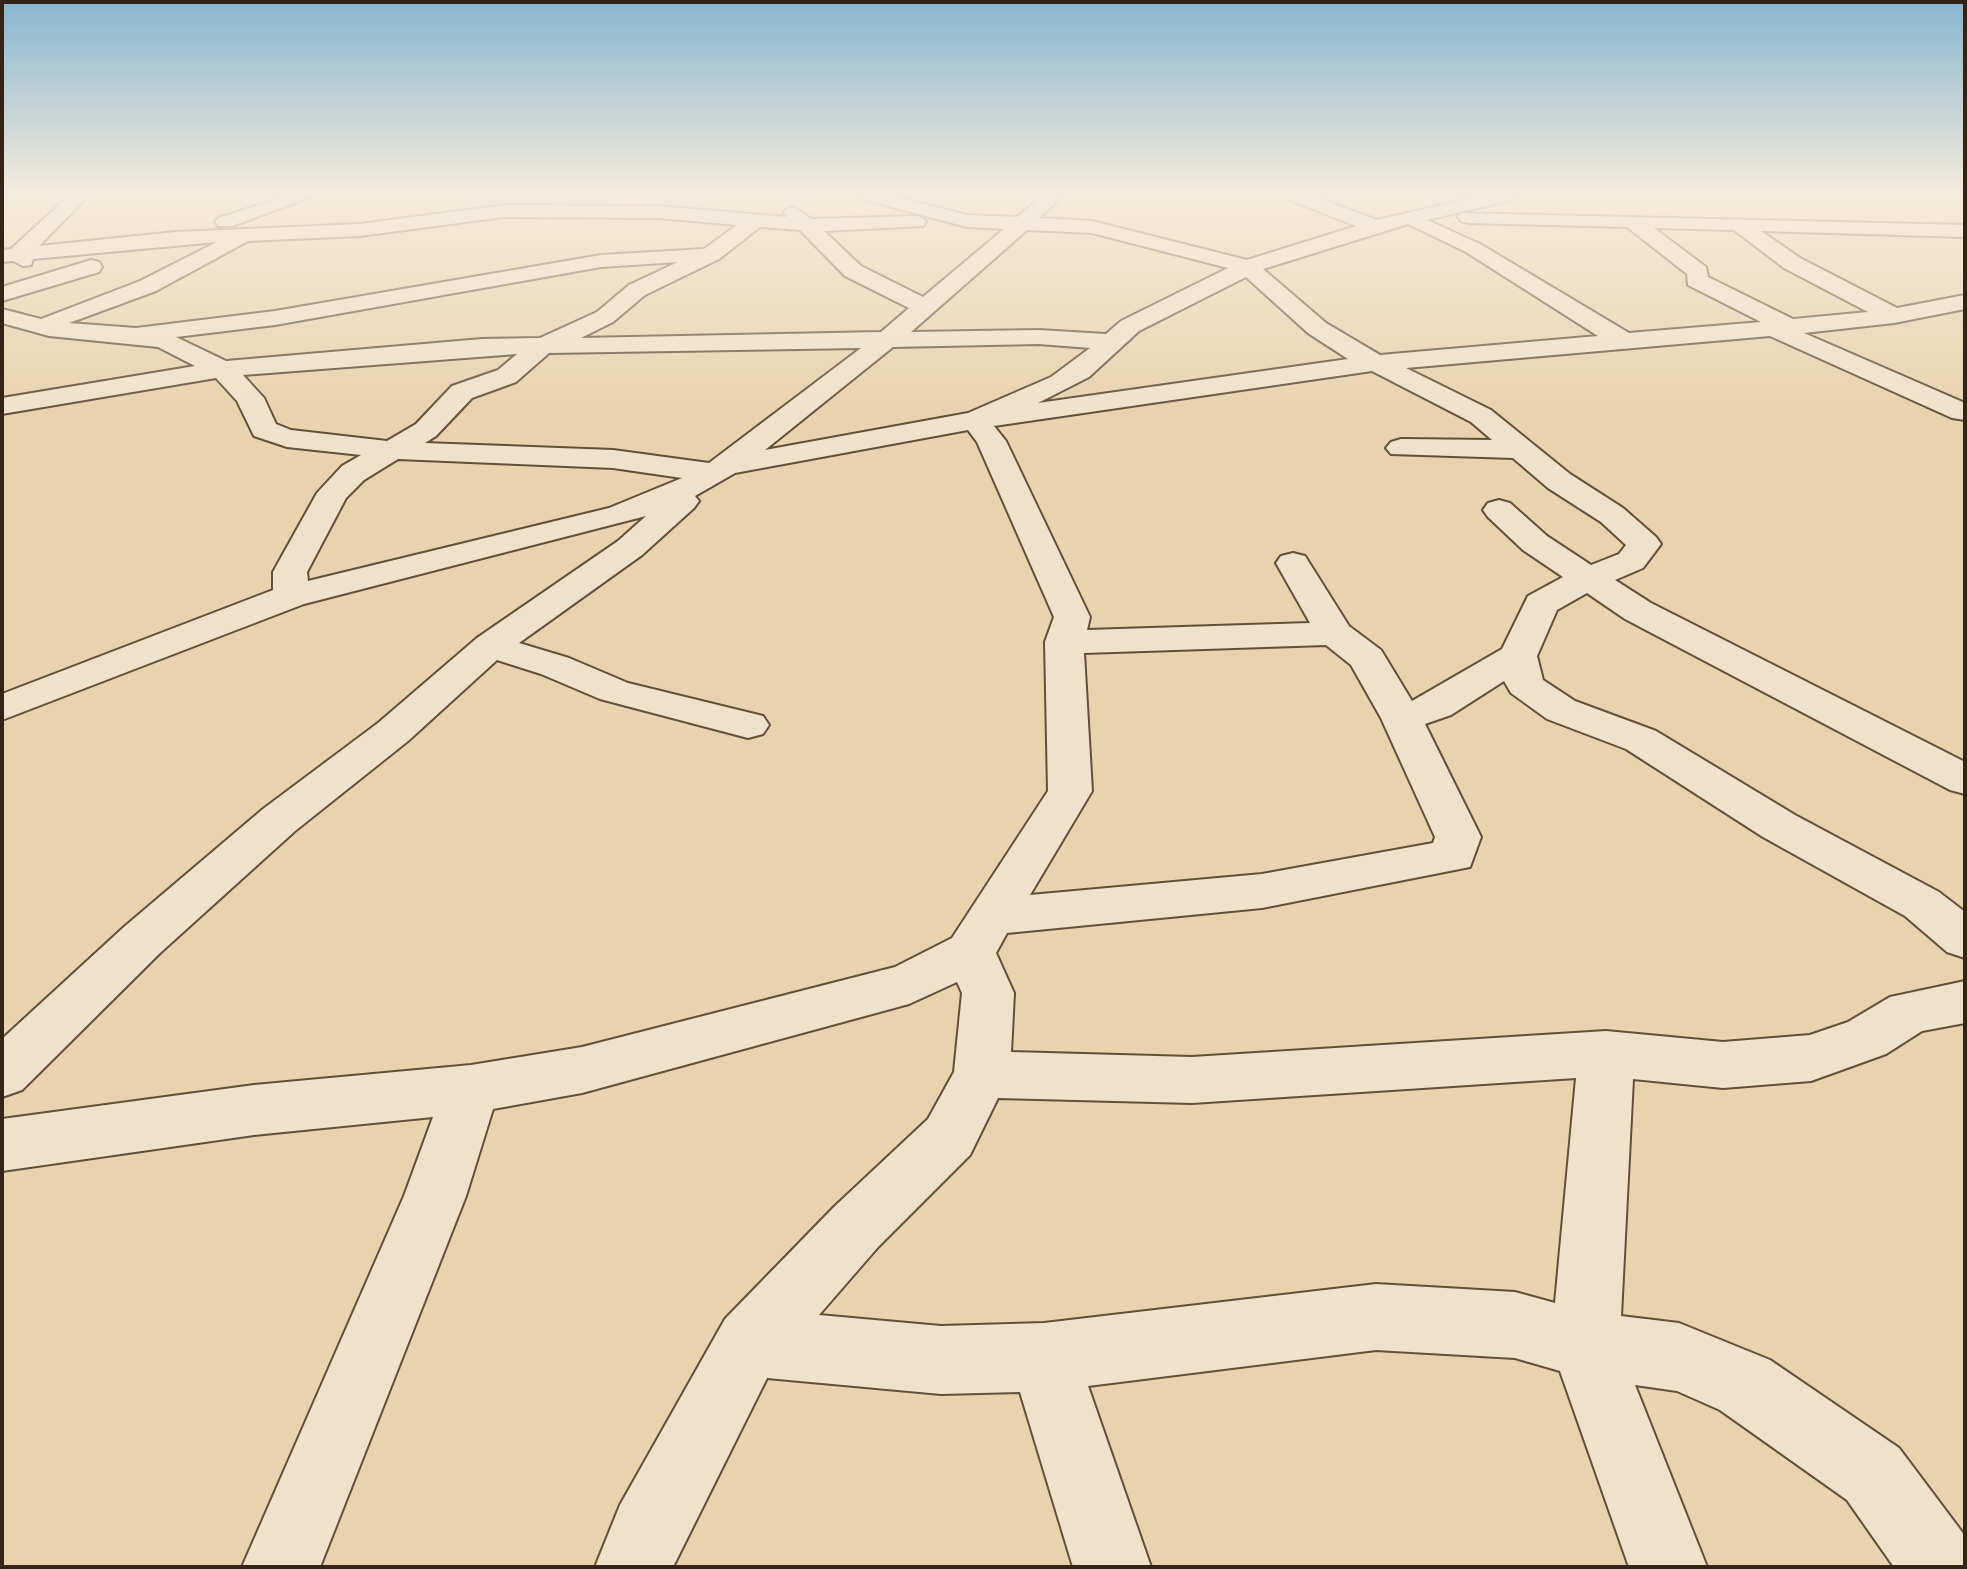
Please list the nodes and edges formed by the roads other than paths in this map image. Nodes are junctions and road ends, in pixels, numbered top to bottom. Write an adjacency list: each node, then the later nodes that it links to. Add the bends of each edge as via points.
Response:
1 (22, 268): 13 (street)
2 (84, 268): 13 (street)
3 (185, 268): 19 (street, via 148,286)
4 (542, 268): 18 (street, via 447,277)
5 (682, 268): 25 (street, via 637,290 579,332)
6 (850, 268): 16 (street)
7 (968, 268): 16 (street)
8 (1245, 268): 24 (street, via 1155,312)
9 (1249, 268): 27 (street, via 1317,328)
10 (1506, 268): 23 (street)
11 (1693, 268): 20 (street, via 1696,280)
12 (1802, 268): 17 (street)
13 (36, 284): 14 (street)
14 (2, 294)
15 (1965, 302): 17 (street)
16 (923, 306): 22 (street)
17 (1894, 316): 20 (street)
18 (275, 318): 21 (street); 26 (street)
19 (16, 322): 21 (street)
20 (1782, 328): 23 (street); 29 (street)
21 (135, 335): 26 (street, via 165,341)
22 (889, 338): 24 (street); 25 (street); 34 (street)
23 (1622, 340): 27 (street)
24 (1110, 342): 30 (street, via 1060,383)
25 (547, 344): 26 (street); 33 (street, via 507,376 462,392 426,430)
26 (212, 363): 28 (street); 33 (street, via 250,398 264,430 271,434)
27 (1372, 363): 30 (street); 32 (street, via 1481,416)
28 (2, 406)
29 (1962, 412)
30 (975, 420): 34 (street); 40 (street, via 991,441 1072,617)
31 (1401, 448): 32 (street)
32 (1523, 449): 37 (street, via 1644,544 1631,561)
33 (390, 450): 34 (street, via 548,454); 38 (street, via 333,493 290,572)
34 (713, 474): 38 (street, via 620,515); 41 (street, via 630,548)
35 (1499, 510): 37 (street)
36 (1293, 563): 39 (street)
37 (1586, 579): 42 (street, via 1541,604); 46 (street)
38 (291, 596): 43 (street)
39 (1335, 633): 40 (street); 44 (street, via 1367,658)
40 (1064, 642): 47 (street, via 1070,791)
41 (490, 646): 45 (street, via 614,691); 51 (street, via 393,732 279,820)
42 (1518, 656): 44 (street, via 1437,706); 48 (street, via 1525,685 1561,710 1641,740 1779,826 1922,904)
43 (2, 708)
44 (1402, 718): 47 (street, via 1458,837 1453,856)
45 (748, 725)
46 (1965, 780)
47 (980, 934): 52 (street, via 988,993); 53 (street, via 909,984 582,1070)
48 (1965, 939)
49 (1965, 1002): 50 (street, via 1909,1012 1867,1038 1811,1058 1723,1065)
50 (1606, 1054): 52 (street, via 1192,1080); 56 (street)
51 (2, 1074)
52 (982, 1074): 55 (street, via 949,1137 856,1227)
53 (471, 1089): 54 (street, via 254,1110); 58 (street, via 435,1196)
54 (2, 1145)
55 (749, 1343): 57 (street, via 941,1360); 59 (street, via 647,1532)
56 (1585, 1345): 57 (street, via 1515,1325 1376,1317); 61 (street); 62 (street, via 1679,1357 1745,1385 1873,1474)
57 (1044, 1357): 60 (street)
58 (281, 1567)
59 (634, 1567)
60 (1112, 1567)
61 (1668, 1567)
62 (1940, 1567)

